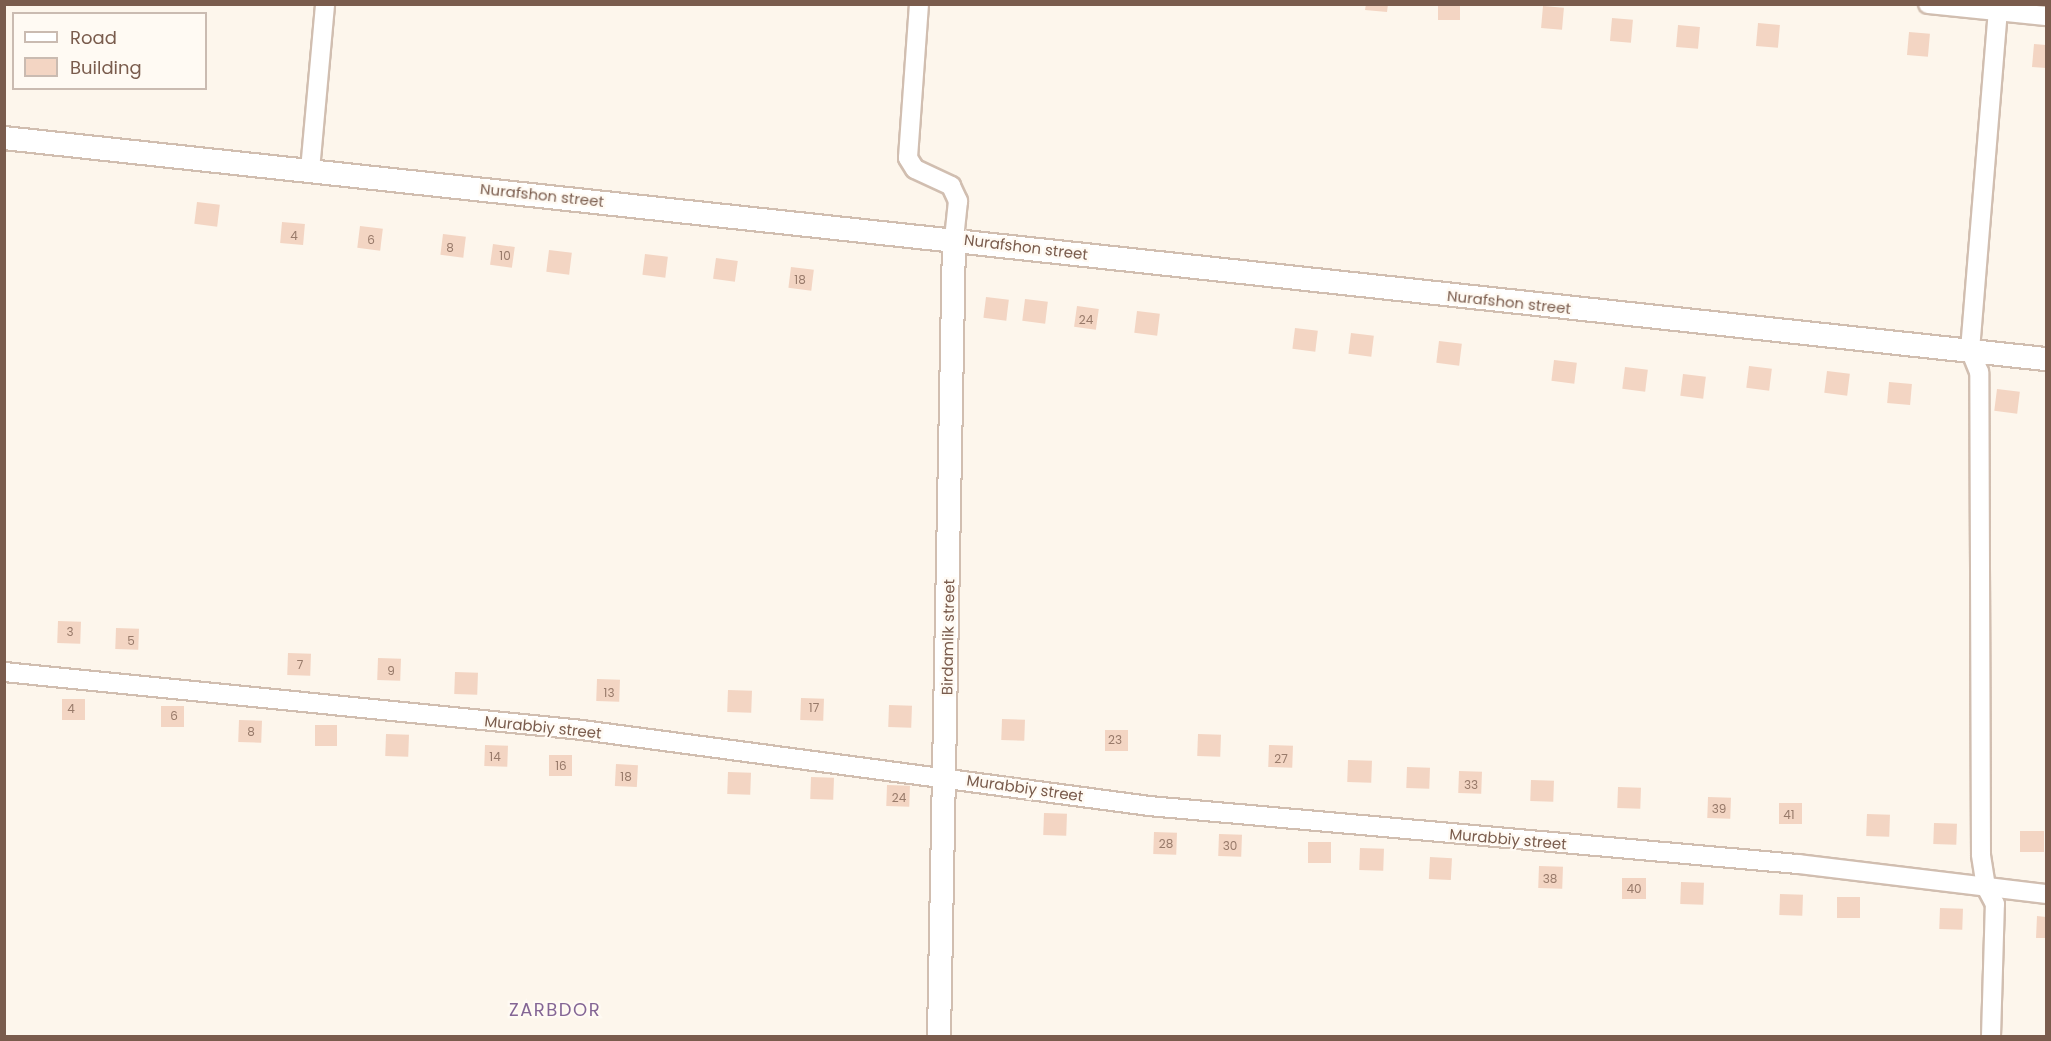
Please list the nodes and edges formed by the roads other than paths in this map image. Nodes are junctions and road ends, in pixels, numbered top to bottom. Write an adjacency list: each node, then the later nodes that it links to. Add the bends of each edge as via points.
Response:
1 (325, 4): 7 (street)
2 (920, 4): 8 (street, via 908,158 915,169 951,186 958,201)
3 (1928, 4): 4 (street)
4 (1998, 11): 5 (street); 9 (street)
5 (2046, 16)
6 (4, 138): 7 (street, Nurafshon street)
7 (310, 170): 8 (street, Nurafshon street)
8 (954, 238): 9 (street, Nurafshon street); 12 (street, Birdamlik street)
9 (1970, 350): 10 (street, Nurafshon street); 13 (street, via 1979,372 1981,842)
10 (2046, 358)
11 (4, 672): 12 (street, Murabbiy street, via 582,730)
12 (946, 777): 13 (street, Murabbiy street, via 1149,806 1798,864); 15 (street, Birdamlik street)
13 (1986, 887): 14 (street, Murabbiy street); 16 (street, via 1995,904)
14 (2046, 894)
15 (939, 1036)
16 (1991, 1036)

